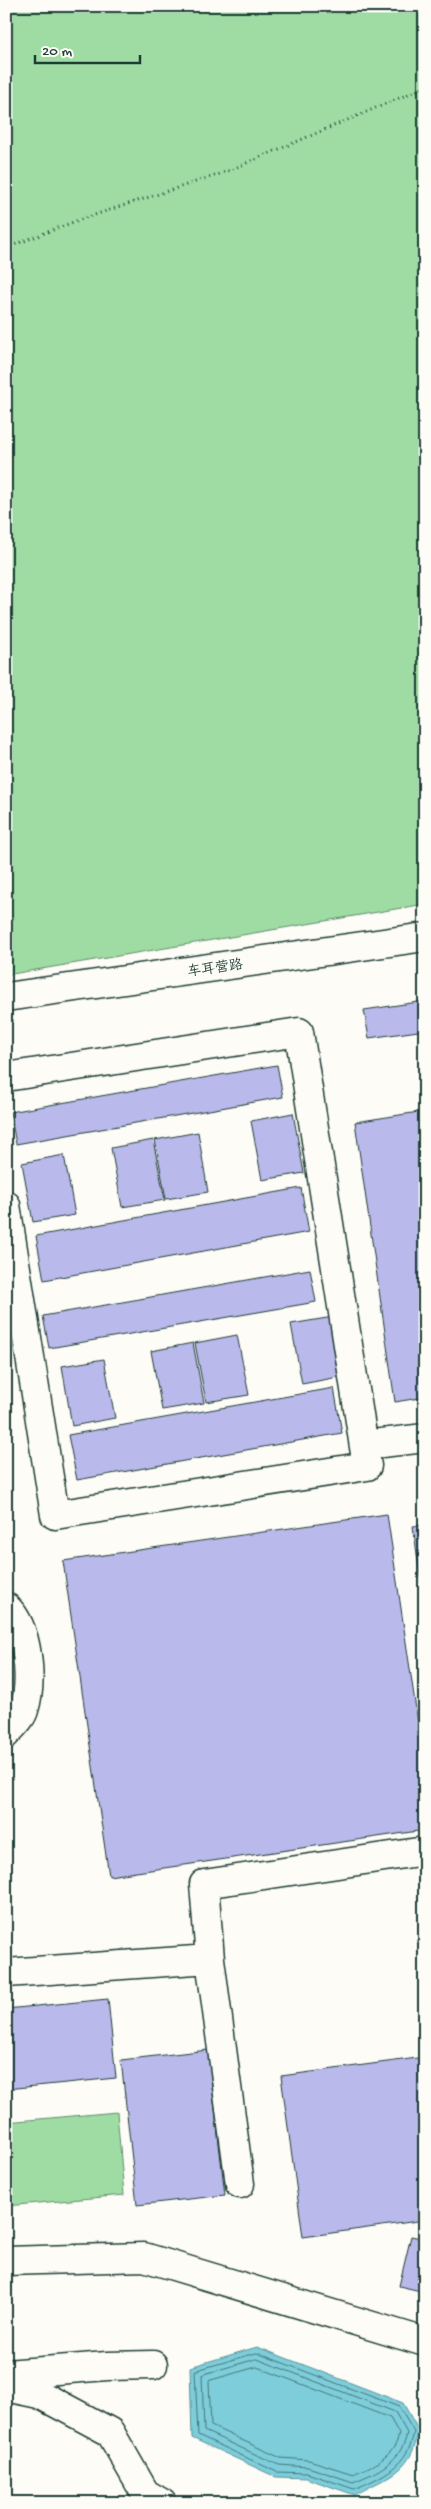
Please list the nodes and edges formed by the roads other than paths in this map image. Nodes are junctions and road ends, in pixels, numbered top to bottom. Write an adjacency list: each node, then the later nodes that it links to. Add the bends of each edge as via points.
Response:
1 (425, 936): 2 (street, 车耳营路)
2 (6, 997)
3 (6, 1077): 6 (street, via 299,1032)
4 (6, 1205): 6 (street, via 55,1515 367,1466)
5 (425, 1438): 6 (street)
6 (364, 1445)
7 (6, 1607): 8 (street, via 19,1626 30,1672 24,1711)
8 (6, 1734)
9 (425, 1851): 10 (street, via 204,1884)
10 (210, 1959): 11 (street); 12 (street)
11 (6, 1972)
12 (240, 2184)
13 (6, 2261): 14 (street, via 144,2257)
14 (425, 2342)
15 (152, 2365): 16 (street)
16 (6, 2374)
17 (6, 2387): 18 (street, via 38,2394 110,2432 145,2493)
18 (162, 2503)

